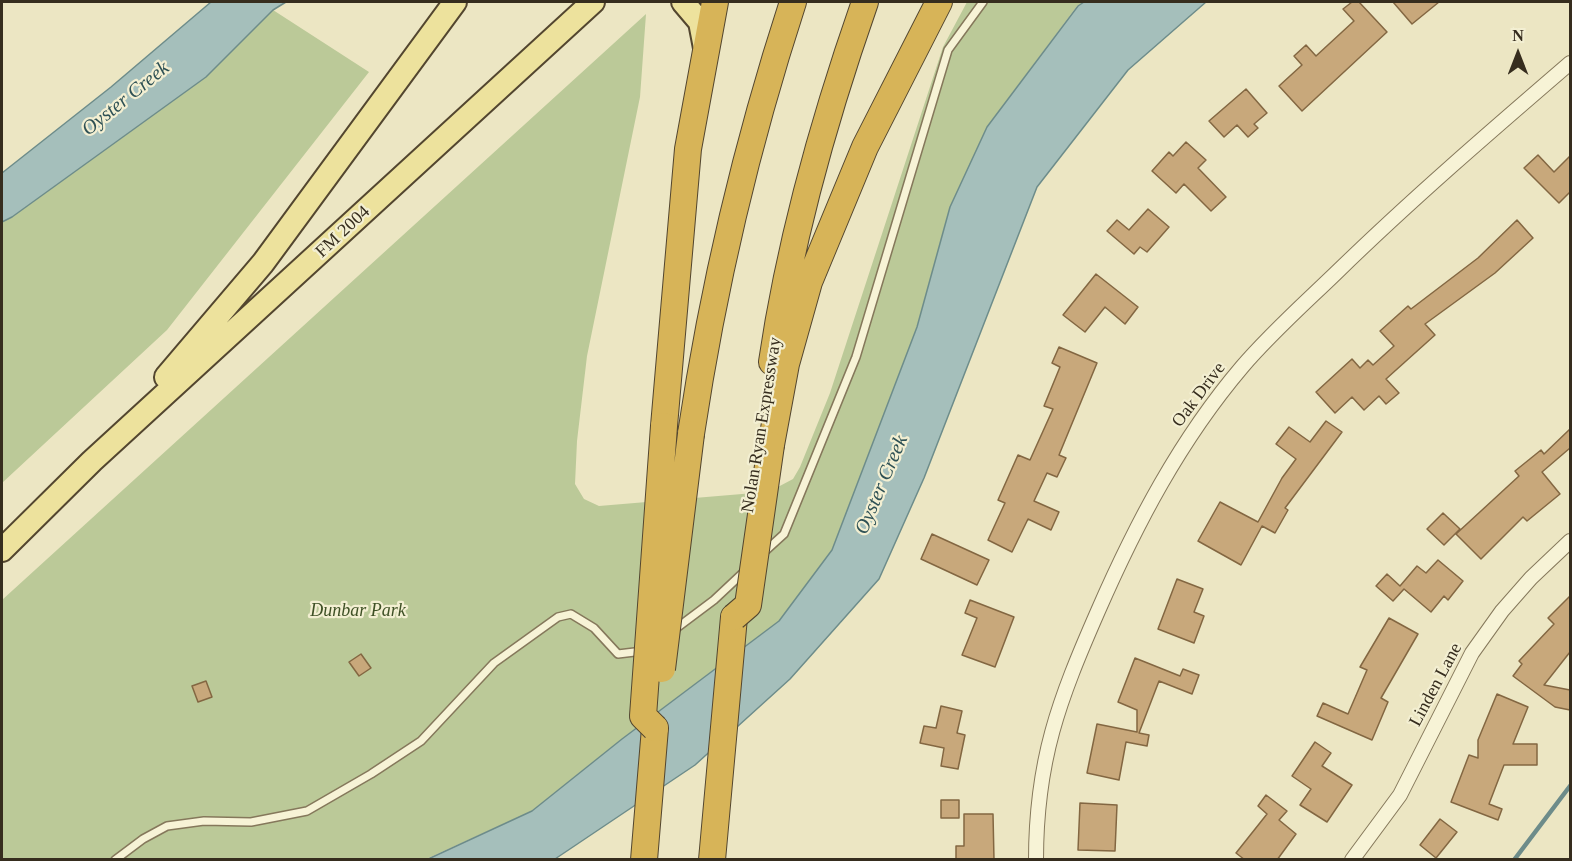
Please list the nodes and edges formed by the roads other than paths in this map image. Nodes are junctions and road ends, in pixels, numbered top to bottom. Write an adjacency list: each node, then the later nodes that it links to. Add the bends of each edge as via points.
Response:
1 (455, 2): 12 (main road, FM 2004 / FM 2004, via 263,263)
2 (593, 2): 12 (main road, FM 2004 / FM 2004)
3 (682, 2): 9 (main road, via 700,22)
4 (715, 2): 9 (highway)
5 (793, 2): 15 (highway, bridge, via 763,93 706,333)
6 (865, 2): 11 (highway, Nolan Ryan Expressway, via 812,169 778,321)
7 (939, 2): 11 (highway, via 865,147 809,282)
8 (983, 2): 16 (lane, via 948,50 856,357 783,534 714,600 647,651 618,654 594,628 571,614 558,617 494,663 421,741 307,811 251,822 204,821 167,826)
9 (705, 48): 15 (highway, bridge, via 688,149 663,426 643,716)
10 (1570, 63): 19 (street, Oak Drive, via 1404,207 1302,305 1243,367 1192,433 1144,510 1067,681 1041,777)
11 (765, 447): 18 (highway, bridge, via 748,605 734,617)
12 (92, 461): 14 (main road, FM 2004 / FM 2004)
13 (1570, 541): 20 (street, Linden Lane, via 1502,611 1472,653 1400,795)
14 (2, 550)
15 (655, 729): 17 (highway)
16 (115, 860)
17 (644, 860)
18 (712, 860)
19 (1036, 860)
20 (1352, 860)

